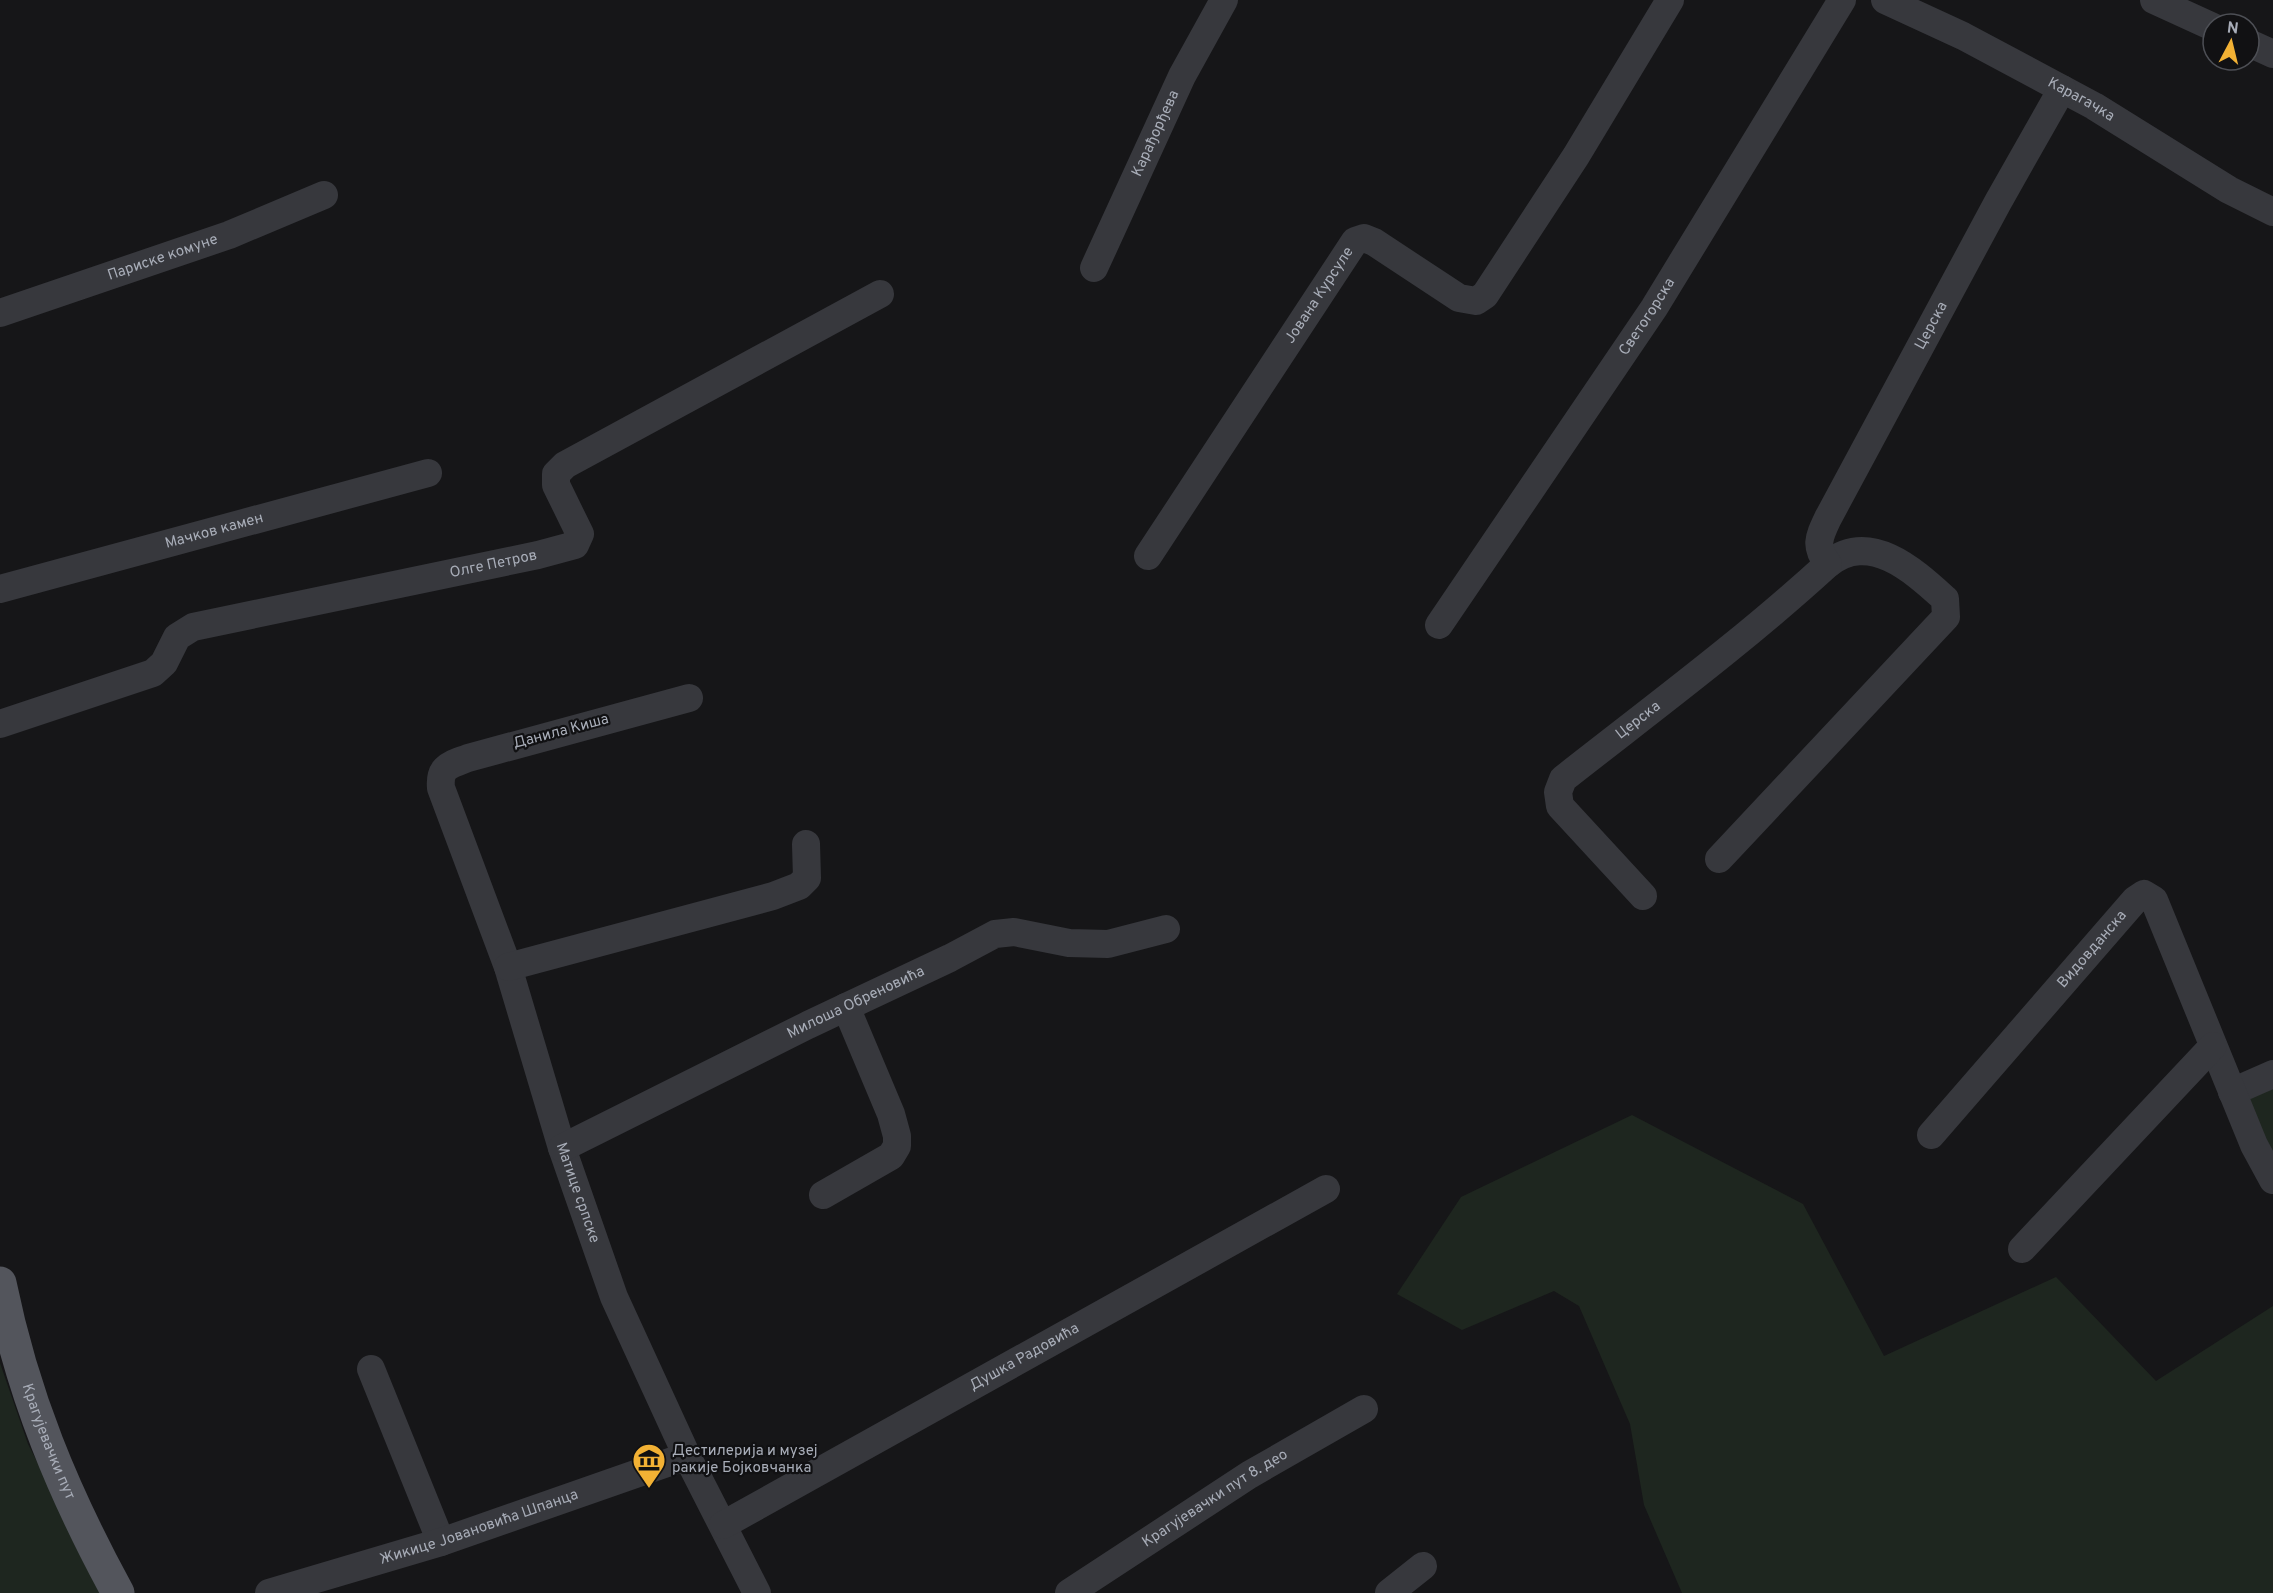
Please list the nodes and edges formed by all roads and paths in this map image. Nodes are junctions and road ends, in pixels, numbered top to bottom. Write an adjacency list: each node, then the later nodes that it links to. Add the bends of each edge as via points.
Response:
1 (1224, 0): 10 (street, Карађорђева, via 1182,76)
2 (1670, 0): 14 (street, Јована Курсуле, via 1576,156 1485,295 1476,301 1459,298 1374,242 1364,238 1355,241)
3 (1842, 0): 17 (street, Светогорска, via 1654,308)
4 (1885, 0): 7 (street, Карагачка)
5 (2154, 0): 6 (street)
6 (2201, 22)
7 (2062, 89): 9 (street, Карагачка, via 2229,190); 15 (street, Церска, via 1828,518 1819,544 1820,554)
8 (324, 195): 12 (street, Париске комуне, via 229,235)
9 (2273, 212)
10 (1094, 268)
11 (880, 294): 19 (street, Олге Петров, via 565,465 556,474 556,485 580,534 575,545 193,627 177,638 164,663 153,673)
12 (0, 313)
13 (428, 473): 16 (street, Мачков камен)
14 (1148, 556)
15 (1828, 564): 22 (street, Церска, via 1849,553 1867,551 1886,556 1914,572 1945,599 1946,617); 23 (street, Церска, via 1726,651 1563,779 1558,792 1560,806)
16 (0, 589)
17 (1439, 625)
18 (689, 698): 20 (street, Данила Киша, via 468,758 451,764)
19 (0, 724)
20 (440, 777): 25 (street, Матице српске)
21 (806, 844): 25 (street, via 807,878 799,886)
22 (1719, 859)
23 (1643, 896)
24 (1166, 929): 26 (street, Милоша Обреновића, via 1108,944 1069,943 1003,931)
25 (508, 967): 31 (street, Матице српске)
26 (846, 1007): 31 (street, Милоша Обреновића); 34 (street, via 891,1114 897,1146 891,1156)
27 (2213, 1046): 29 (street, Видовданска); 30 (street, Видовданска, via 2154,900 2144,894); 35 (street)
28 (2273, 1074): 29 (street)
29 (2232, 1092): 32 (street, Видовданска)
30 (1931, 1135)
31 (562, 1148): 39 (street, Матице српске, via 614,1297)
32 (2273, 1180)
33 (1326, 1189): 40 (street, Душка Радовића)
34 (823, 1195)
35 (2022, 1249)
36 (0, 1283): 43 (main road, Крагујевачки пут, via 9,1330 37,1420 90,1542)
37 (371, 1369): 41 (street)
38 (1364, 1409): 46 (street, Крагујевачки пут 8. део, via 1249,1475)
39 (687, 1456): 40 (street, Матице српске); 41 (street, Жикице Јовановића Шпанца)
40 (723, 1525): 45 (street, Матице српске)
41 (441, 1542): 44 (street, Жикице Јовановића Шпанца)
42 (1423, 1566): 47 (street)
43 (118, 1593)
44 (269, 1593)
45 (757, 1593)
46 (1069, 1593)
47 (1389, 1593)

